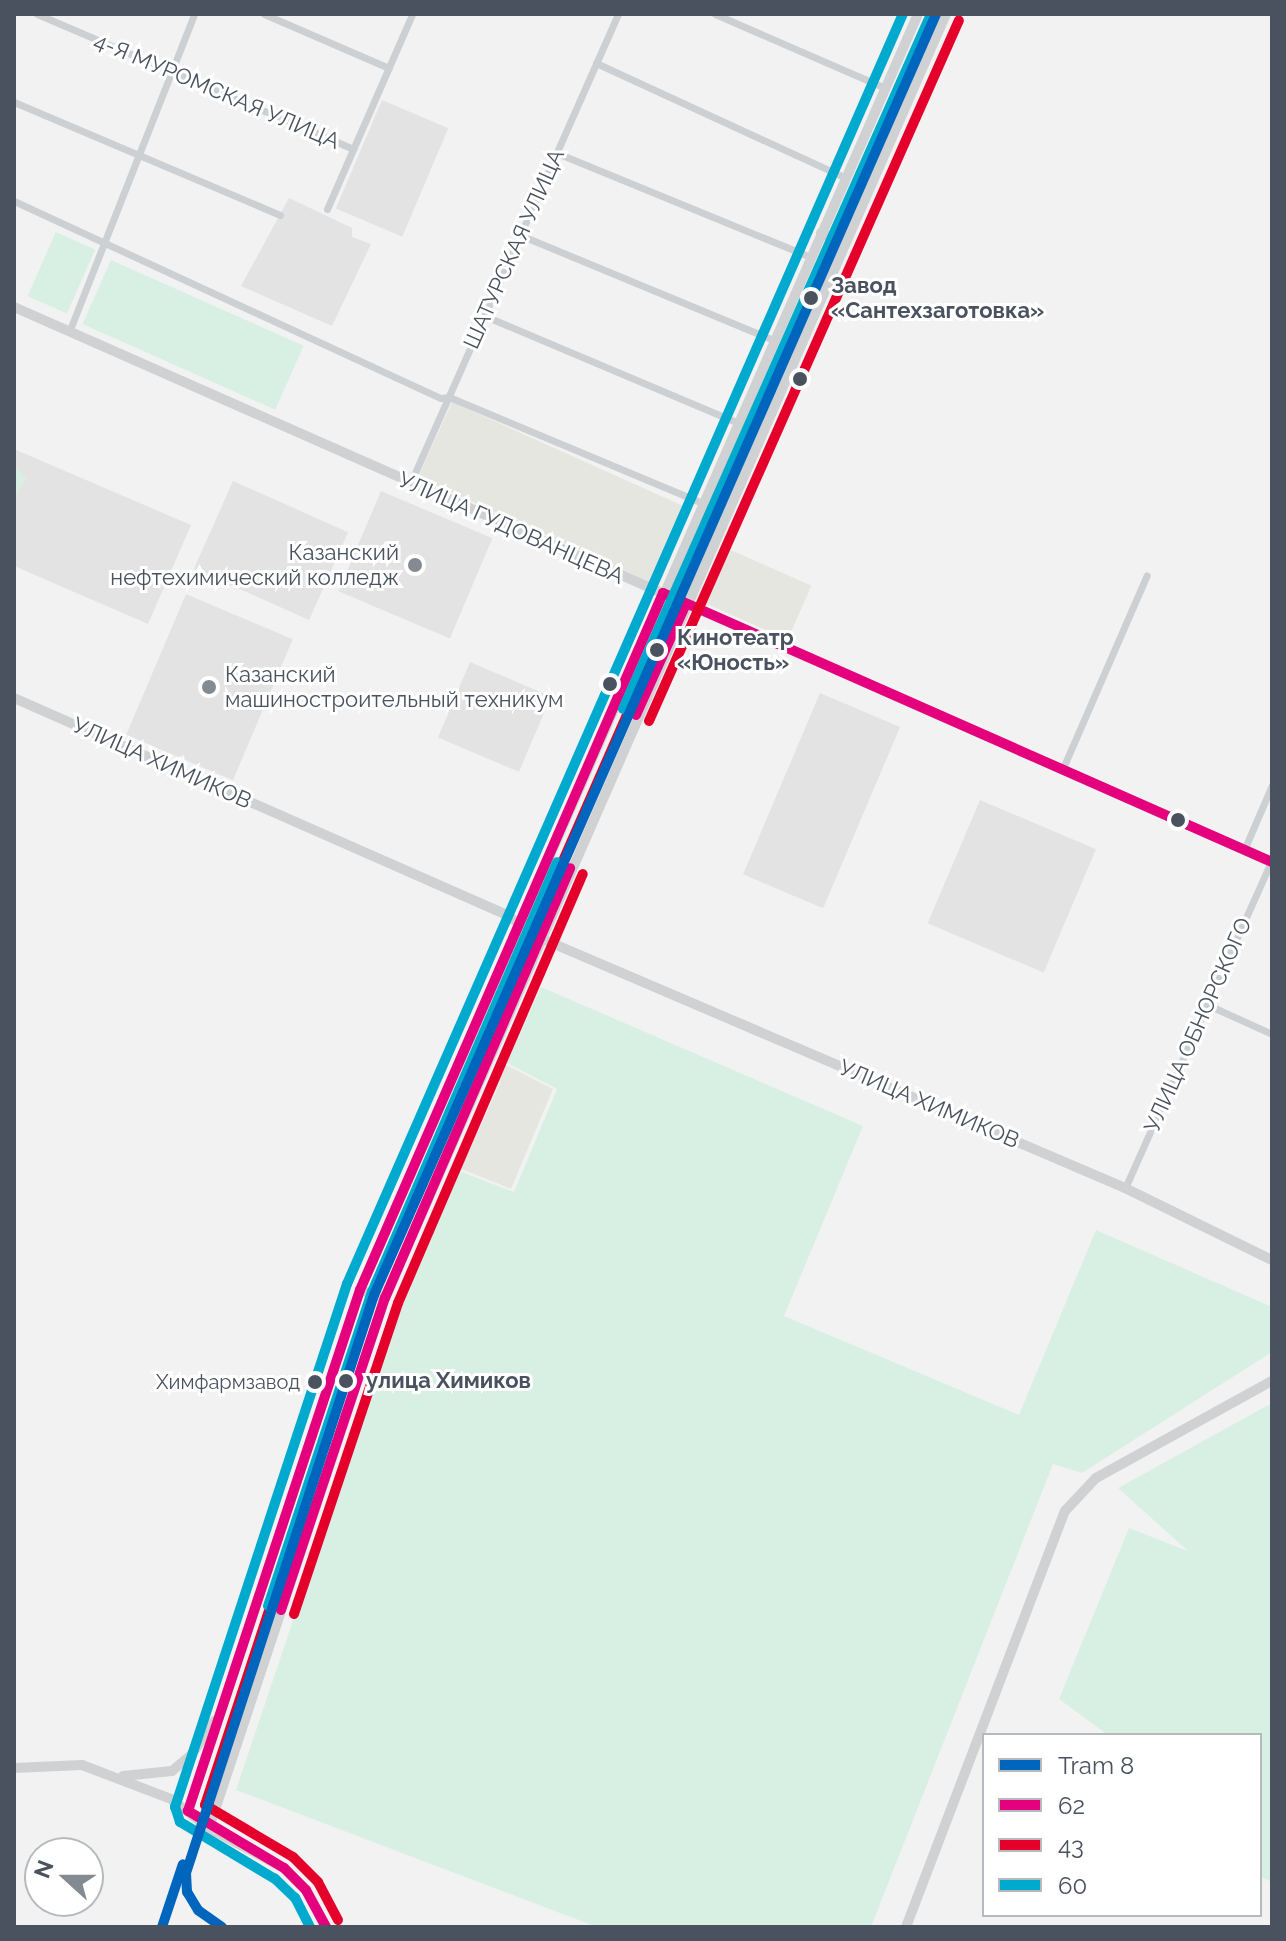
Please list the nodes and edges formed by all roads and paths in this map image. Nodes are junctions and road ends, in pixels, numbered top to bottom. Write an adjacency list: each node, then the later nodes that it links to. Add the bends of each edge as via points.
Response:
1 (37, 14): 11 (street, 4-Я МУРОМСКАЯ УЛИЦА)
2 (194, 14): 11 (street)
3 (264, 14): 10 (street)
4 (412, 14): 10 (street)
5 (618, 14): 9 (street, ШАТУРСКАЯ УЛИЦА)
6 (715, 14): 12 (street)
7 (918, 14): 12 (main road)
8 (946, 14): 23 (main road)
9 (596, 63): 15 (street, ШАТУРСКАЯ УЛИЦА); 17 (street)
10 (389, 68): 14 (street)
11 (171, 74): 14 (street, 4-Я МУРОМСКАЯ УЛИЦА); 16 (street)
12 (885, 88): 17 (main road)
13 (14, 102): 16 (street)
14 (353, 149): 19 (street)
15 (557, 153): 22 (street, ШАТУРСКАЯ УЛИЦА); 25 (street)
16 (135, 155): 20 (street); 24 (street)
17 (846, 178): 21 (main road)
18 (14, 201): 24 (street)
19 (327, 209)
20 (280, 215)
21 (821, 233): 23 (main road); 25 (main road)
22 (520, 235): 27 (street, ШАТУРСКАЯ УЛИЦА); 29 (street)
23 (845, 243): 36 (main road)
24 (106, 244): 28 (street); 30 (street, via 441,398)
25 (811, 257): 29 (main road)
26 (14, 307): 28 (main road, УЛИЦА ГУДОВАНЦЕВА)
27 (485, 316): 30 (street, ШАТУРСКАЯ УЛИЦА); 31 (street)
28 (69, 332): 32 (main road, УЛИЦА ГУДОВАНЦЕВА)
29 (774, 340): 31 (main road)
30 (449, 397): 32 (street, ШАТУРСКАЯ УЛИЦА); 33 (street)
31 (738, 423): 33 (main road)
32 (410, 484): 35 (main road, УЛИЦА ГУДОВАНЦЕВА)
33 (702, 503): 35 (main road)
34 (1147, 575): 38 (street)
35 (663, 593): 36 (main road, УЛИЦА ГУДОВАНЦЕВА); 42 (main road)
36 (686, 604): 38 (main road, УЛИЦА ГУДОВАНЦЕВА); 43 (main road)
37 (14, 698): 42 (main road, УЛИЦА ХИМИКОВ)
38 (1063, 768): 40 (main road, УЛИЦА ГУДОВАНЦЕВА)
39 (1272, 785): 40 (street)
40 (1244, 850): 41 (main road, УЛИЦА ГУДОВАНЦЕВА)
41 (1272, 862): 44 (street, УЛИЦА ОБНОРСКОГО)
42 (520, 922): 43 (main road, УЛИЦА ХИМИКОВ); 48 (main road)
43 (540, 938): 46 (main road, УЛИЦА ХИМИКОВ); 49 (main road)
44 (1208, 1005): 45 (street); 46 (street, УЛИЦА ОБНОРСКОГО)
45 (1272, 1034)
46 (1125, 1188): 47 (main road, УЛИЦА ХИМИКОВ)
47 (1272, 1260)
48 (360, 1290): 49 (main road); 51 (main road)
49 (385, 1298): 55 (main road)
50 (1272, 1381): 57 (main road, via 1096,1478 1065,1511)
51 (225, 1704): 53 (main road, via 194,1752 172,1771 152,1777); 54 (main road)
52 (14, 1768): 53 (main road, via 82,1765)
53 (109, 1775): 54 (main road, via 160,1793)
54 (188, 1811): 55 (main road)
55 (209, 1828): 56 (main road, via 284,1868 306,1890)
56 (326, 1927)
57 (906, 1927)

